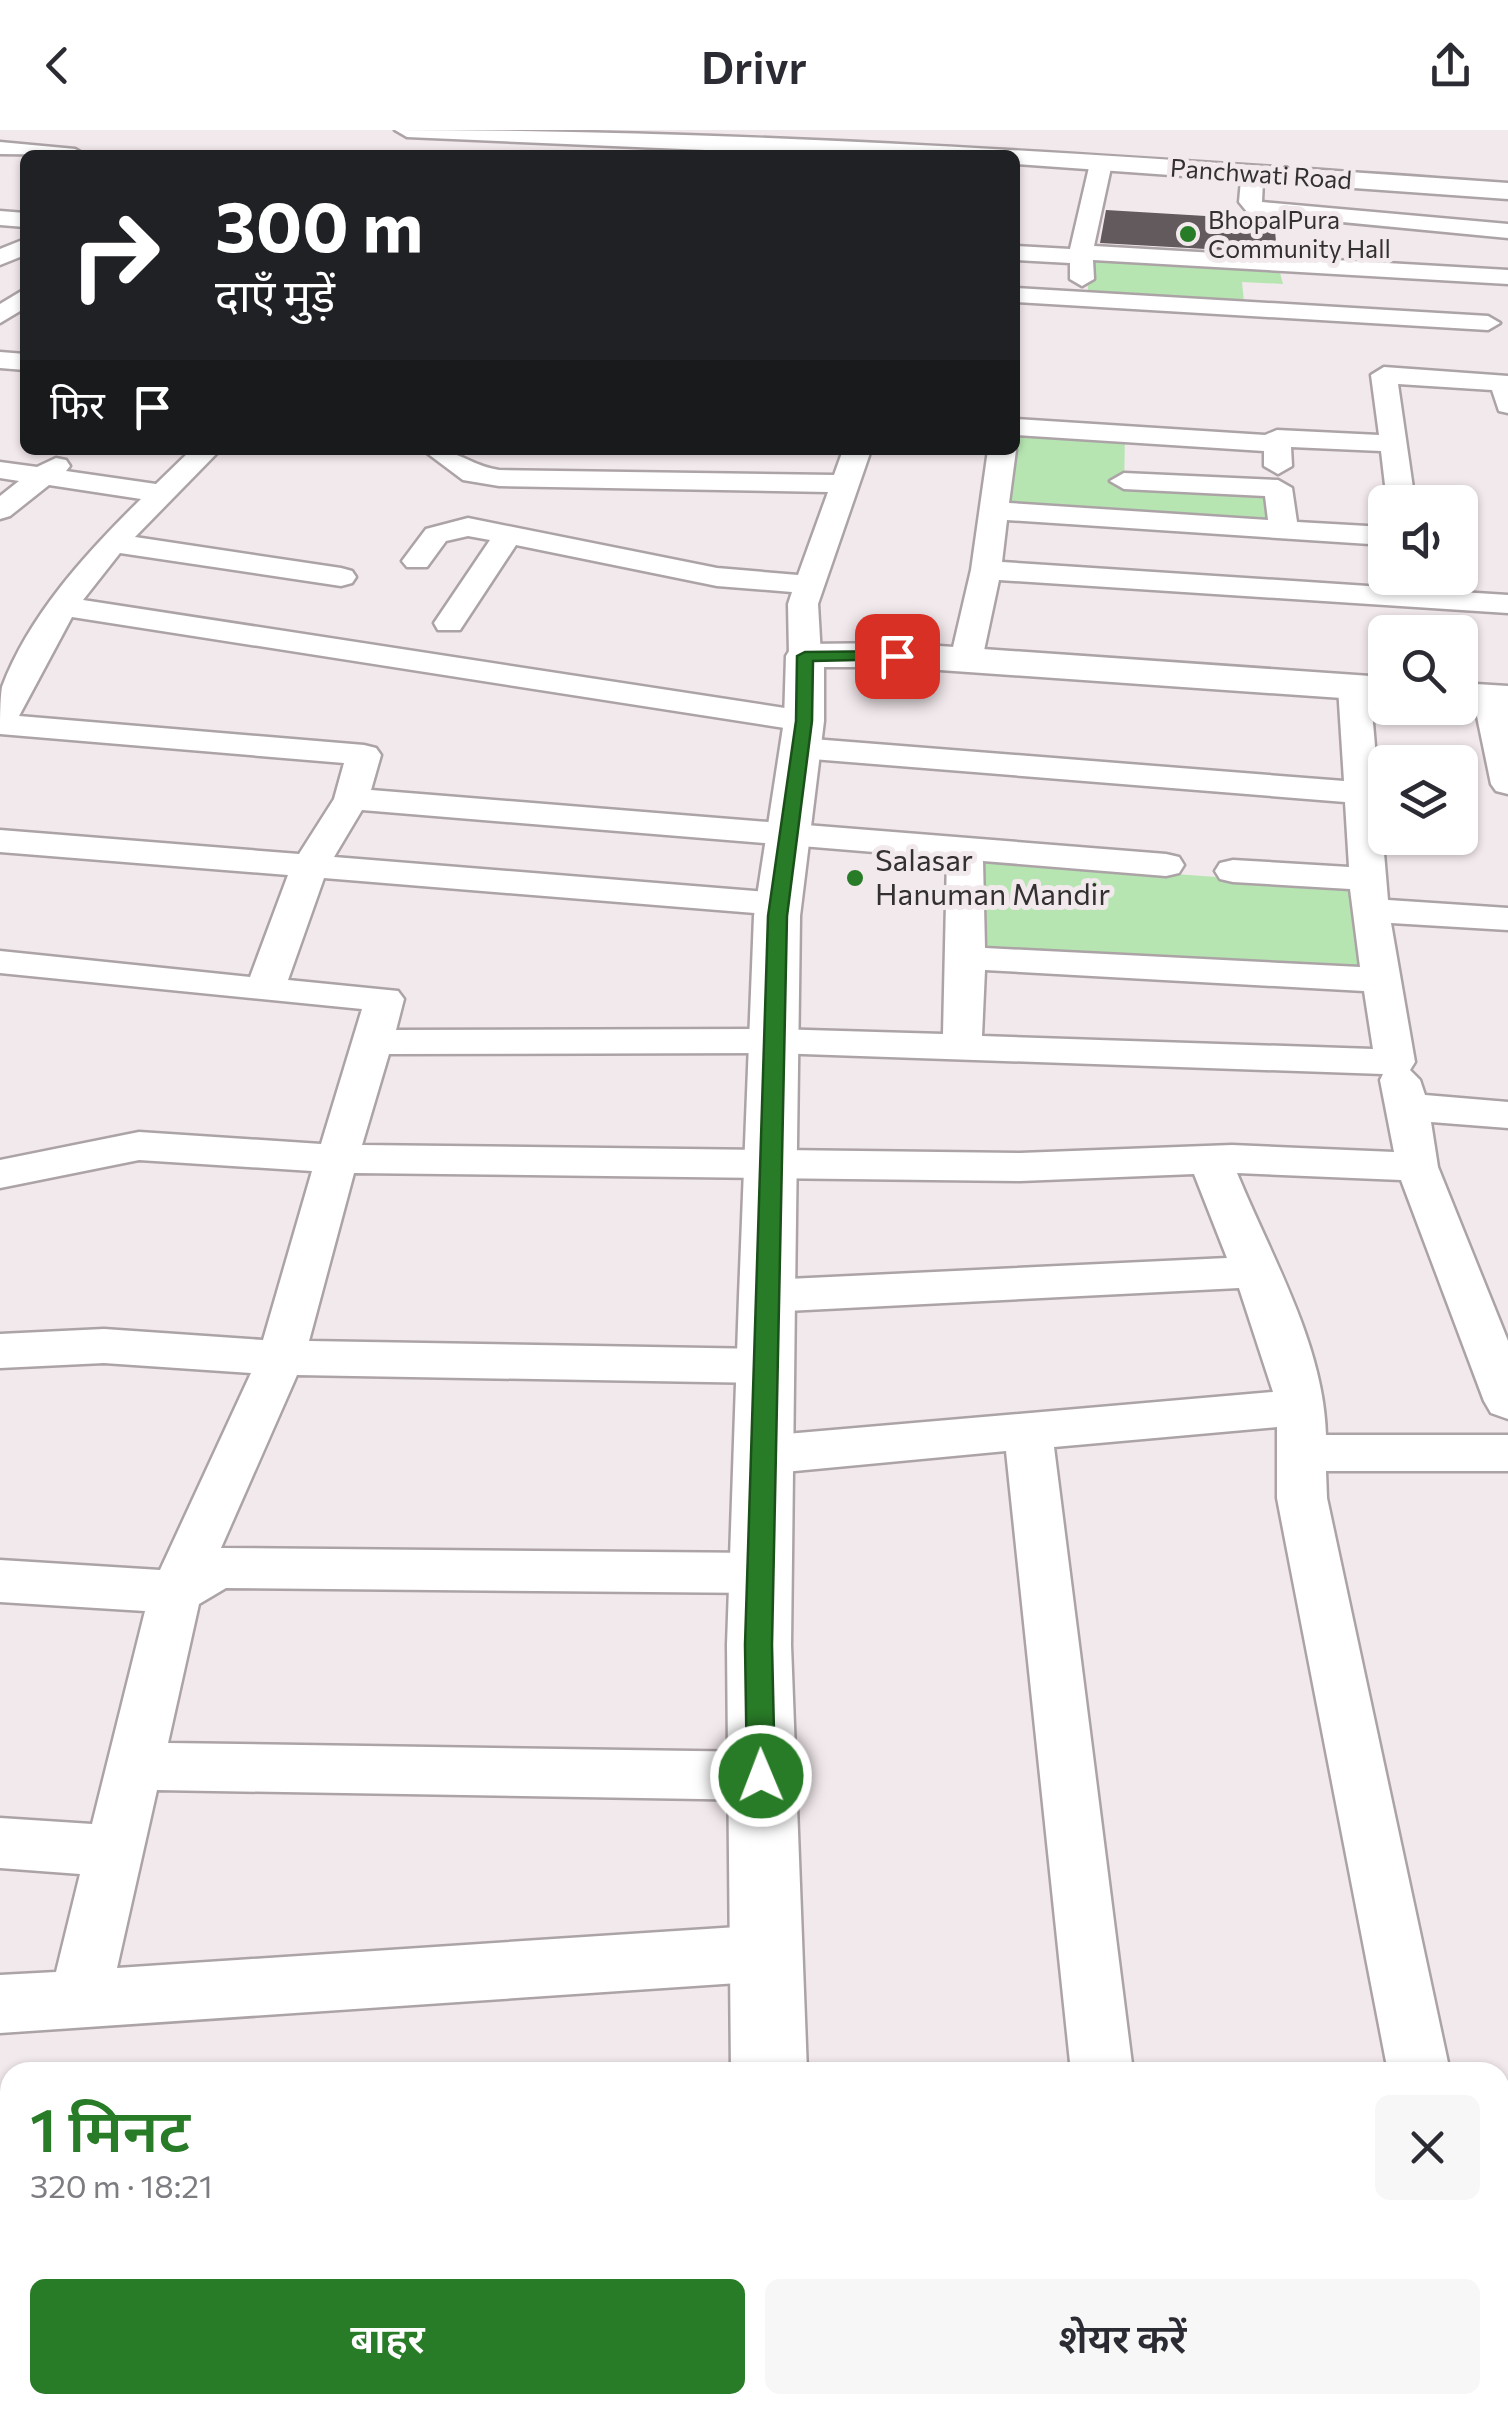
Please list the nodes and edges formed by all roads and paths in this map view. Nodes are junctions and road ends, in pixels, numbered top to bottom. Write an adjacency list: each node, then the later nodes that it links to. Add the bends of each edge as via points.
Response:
1 (90, 130): 4 (street)
2 (406, 130): 3 (street)
3 (658, 149): 5 (street)
4 (71, 150)
5 (712, 150)
6 (1020, 157): 8 (street, Panchwati Road)
7 (1020, 164): 8 (street, Panchwati Road)
8 (1100, 166): 9 (street, Panchwati Road); 10 (street, Panchwati Road); 15 (street)
9 (1252, 180): 10 (street, Panchwati Road); 12 (street, via 1253,206)
10 (1508, 194)
11 (1508, 231): 12 (street)
12 (1309, 239): 15 (street); 16 (street)
13 (1508, 243): 17 (street, via 1431,242)
14 (1020, 254): 15 (street)
15 (1081, 254): 20 (street)
16 (1375, 269): 17 (street); 24 (street)
17 (1441, 273): 18 (street)
18 (1508, 277)
19 (1020, 295): 20 (street)
20 (1083, 296): 24 (street)
21 (20, 300): 22 (street)
22 (0, 316)
23 (1498, 324): 24 (street); 25 (street)
24 (1386, 346): 25 (street); 28 (street)
25 (1506, 390)
26 (1020, 428): 27 (street)
27 (1277, 444): 28 (street, via 1277,438); 41 (street)
28 (1394, 444): 40 (street)
29 (71, 455): 36 (street)
30 (201, 455): 42 (street)
31 (444, 455): 38 (street, via 473,474 498,478)
32 (740, 455): 38 (street)
33 (855, 455): 39 (street)
34 (1001, 455): 44 (street)
35 (0, 470): 36 (street)
36 (42, 477): 42 (street); 43 (street)
37 (1124, 481): 41 (street)
38 (727, 482): 39 (street)
39 (845, 484): 52 (street)
40 (1399, 485)
41 (1278, 488): 45 (street)
42 (164, 494): 48 (street)
43 (0, 510)
44 (994, 512): 45 (street); 50 (street)
45 (1284, 530): 47 (street)
46 (509, 534): 49 (street, via 447,530); 52 (street, via 716,577); 57 (street)
47 (1368, 535)
48 (113, 543): 51 (street); 56 (street)
49 (417, 562)
50 (986, 570): 53 (street); 59 (street)
51 (341, 577)
52 (812, 584): 58 (street, via 803,604)
53 (1368, 586)
54 (1455, 595): 55 (street)
55 (1508, 604)
56 (62, 606): 63 (street); 64 (street)
57 (449, 624)
58 (805, 656): 59 (street); 64 (street)
59 (966, 660): 60 (street)
60 (1368, 688)
61 (1486, 696): 65 (street)
62 (1368, 714): 66 (street)
63 (0, 722): 67 (street, via 364,755)
64 (802, 734): 66 (street); 68 (street)
65 (1508, 784)
66 (1362, 793): 74 (street)
67 (351, 799): 68 (street); 71 (street)
68 (789, 834): 70 (street); 75 (street)
69 (4, 849): 71 (street)
70 (966, 849): 72 (street); 77 (street)
71 (310, 866): 75 (street); 80 (street)
72 (1166, 866)
73 (1232, 871): 74 (street)
74 (1369, 894): 76 (street); 79 (street)
75 (779, 904): 81 (street)
76 (1508, 920)
77 (966, 958): 79 (street); 83 (street)
78 (0, 962): 80 (street)
79 (1382, 980): 84 (street)
80 (265, 990): 82 (street, via 384,999)
81 (774, 1041): 82 (street); 83 (street); 89 (street)
82 (374, 1042): 87 (street)
83 (962, 1047): 84 (street)
84 (1395, 1062): 85 (street)
85 (1408, 1107): 86 (street); 90 (street)
86 (1508, 1116)
87 (337, 1158): 89 (street); 91 (street, via 139,1146); 95 (street)
88 (1210, 1160): 89 (street, via 1020,1168); 90 (street); 92 (street)
89 (771, 1165): 93 (street)
90 (1417, 1167): 97 (street)
91 (0, 1174)
92 (1255, 1272): 93 (street); 98 (street, via 1283,1342)
93 (767, 1296): 96 (street)
94 (0, 1351): 95 (street, via 104,1346)
95 (281, 1358): 96 (street); 104 (street)
96 (766, 1366): 101 (street)
97 (1508, 1401)
98 (1301, 1430): 99 (street); 100 (street); 114 (street, via 1302,1498)
99 (1028, 1432): 101 (street); 113 (street)
100 (1508, 1453)
101 (764, 1455): 102 (street)
102 (761, 1573): 104 (street, via 218,1568); 106 (street)
103 (0, 1581): 104 (street)
104 (176, 1592): 105 (street)
105 (135, 1766): 106 (street); 108 (street)
106 (761, 1776): 109 (street)
107 (0, 1843): 108 (street)
108 (115, 1851): 110 (street)
109 (766, 1953): 110 (street); 112 (street)
110 (79, 2000): 111 (street)
111 (0, 2004)
112 (769, 2062)
113 (1101, 2062)
114 (1417, 2062)

